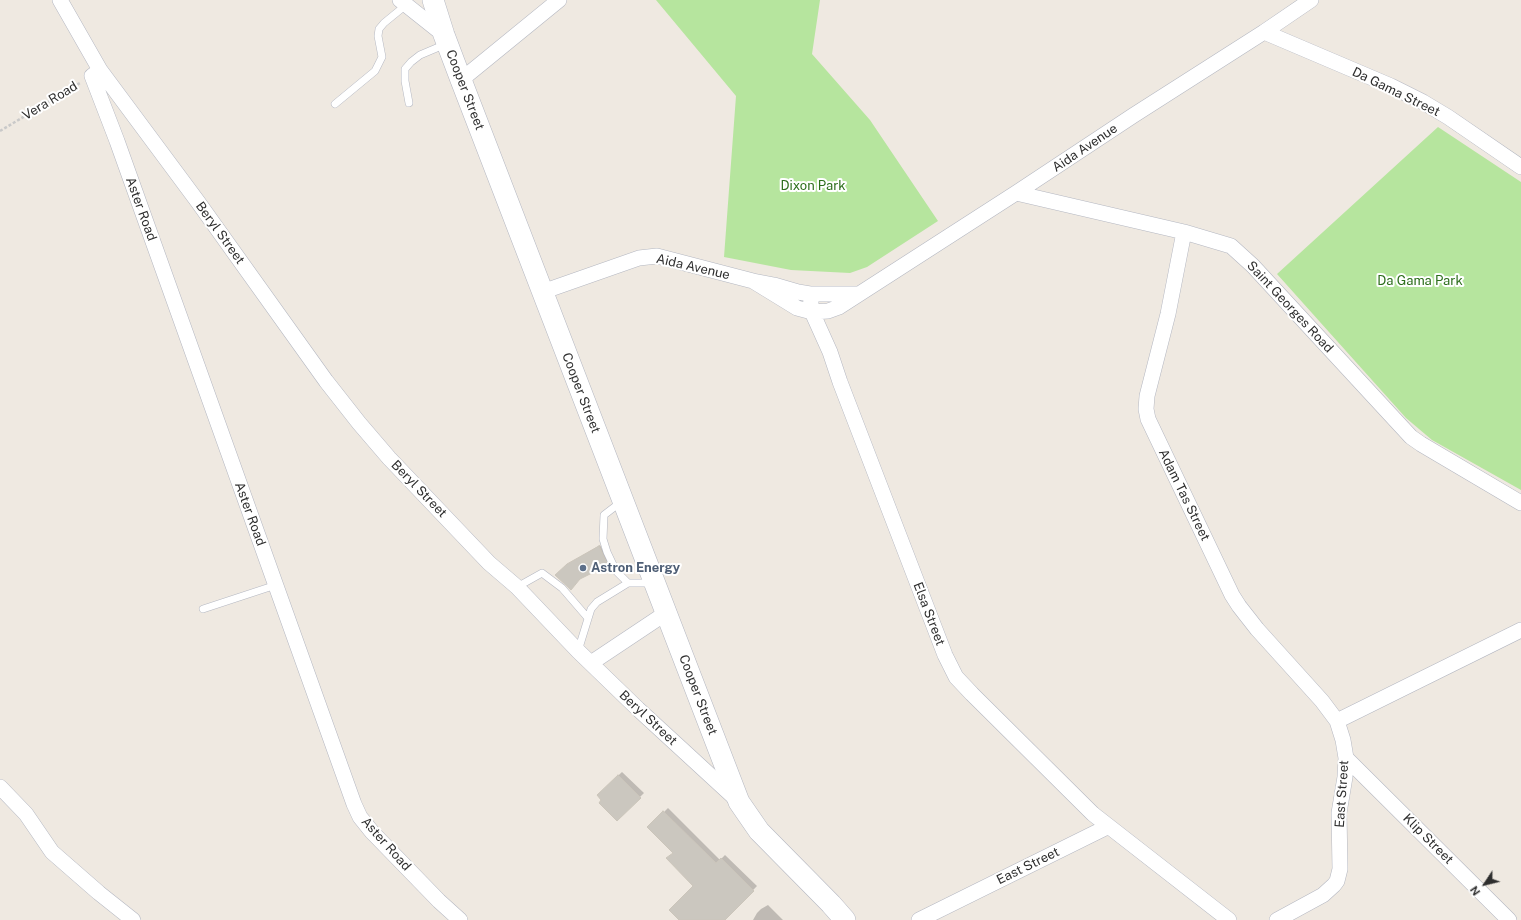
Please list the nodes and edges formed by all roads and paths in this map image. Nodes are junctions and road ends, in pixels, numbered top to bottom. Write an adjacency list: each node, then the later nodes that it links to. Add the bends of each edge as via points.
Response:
1 (60, 0): 8 (street, Beryl Street)
2 (433, 0): 7 (main road)
3 (559, 0): 9 (street)
4 (1311, 0): 6 (street, Aida Avenue)
5 (403, 2): 7 (street, Cooper Street); 11 (lane, via 379,29 382,57 375,72)
6 (1264, 32): 13 (street, Da Gama Street, via 1423,102); 14 (street, Aida Avenue, via 1134,114)
7 (445, 40): 9 (main road, Cooper Street); 10 (lane, via 420,55 405,69)
8 (96, 73): 12 (path, Vera Road); 28 (street, Aster Road, via 117,141); 29 (street, Beryl Street, via 237,257 326,382 359,423 489,563)
9 (460, 80): 17 (main road, Cooper Street)
10 (409, 103)
11 (335, 104)
12 (0, 131)
13 (1521, 167)
14 (1016, 193): 15 (street, Saint Georges Road); 20 (street, Aida Avenue)
15 (1184, 232): 25 (street, Saint Georges Road, via 1231,246 1411,437); 36 (street, Adam Tas Street, via 1168,314 1147,396 1148,419 1235,601)
16 (753, 281): 17 (street, Aida Avenue, via 657,256 639,258); 19 (street, Aida Avenue); 22 (street, Aida Avenue, via 797,308)
17 (542, 292): 24 (main road, Cooper Street)
18 (825, 293): 19 (street, Aida Avenue); 20 (street, Aida Avenue); 21 (street, Elsa Street)
19 (810, 294): 22 (street, Elsa Street)
20 (858, 294): 21 (street, Aida Avenue)
21 (828, 311): 22 (street, Aida Avenue); 23 (street, Elsa Street)
22 (812, 312): 23 (street, Elsa Street)
23 (830, 352): 40 (street, Elsa Street, via 842,389 952,670 972,694 1080,802)
24 (623, 501): 26 (lane, via 604,515 603,539 616,571); 27 (main road, Cooper Street)
25 (1521, 503)
26 (628, 583): 27 (lane); 32 (lane, via 597,602)
27 (655, 584): 31 (main road, Cooper Street)
28 (276, 585): 30 (lane); 43 (street, Aster Road, via 360,817)
29 (517, 588): 32 (lane, via 542,573 562,588); 34 (street, Beryl Street)
30 (204, 609)
31 (666, 613): 35 (street); 39 (main road, Cooper Street)
32 (587, 617): 34 (lane)
33 (1521, 630): 36 (street)
34 (578, 651): 35 (street, Beryl Street)
35 (591, 663): 39 (street, Beryl Street)
36 (1337, 721): 37 (street, East Street)
37 (1346, 758): 41 (street, East Street, via 1339,813 1340,869 1337,881); 48 (street, Klip Street)
38 (0, 787): 42 (street, via 26,814 52,852)
39 (739, 802): 44 (main road, Beryl Street, via 759,831)
40 (1108, 826): 45 (street, East Street); 46 (street)
41 (1298, 915): 47 (street, East Street)
42 (133, 920)
43 (460, 920)
44 (845, 920)
45 (919, 920)
46 (1228, 920)
47 (1276, 920)
48 (1509, 920)

